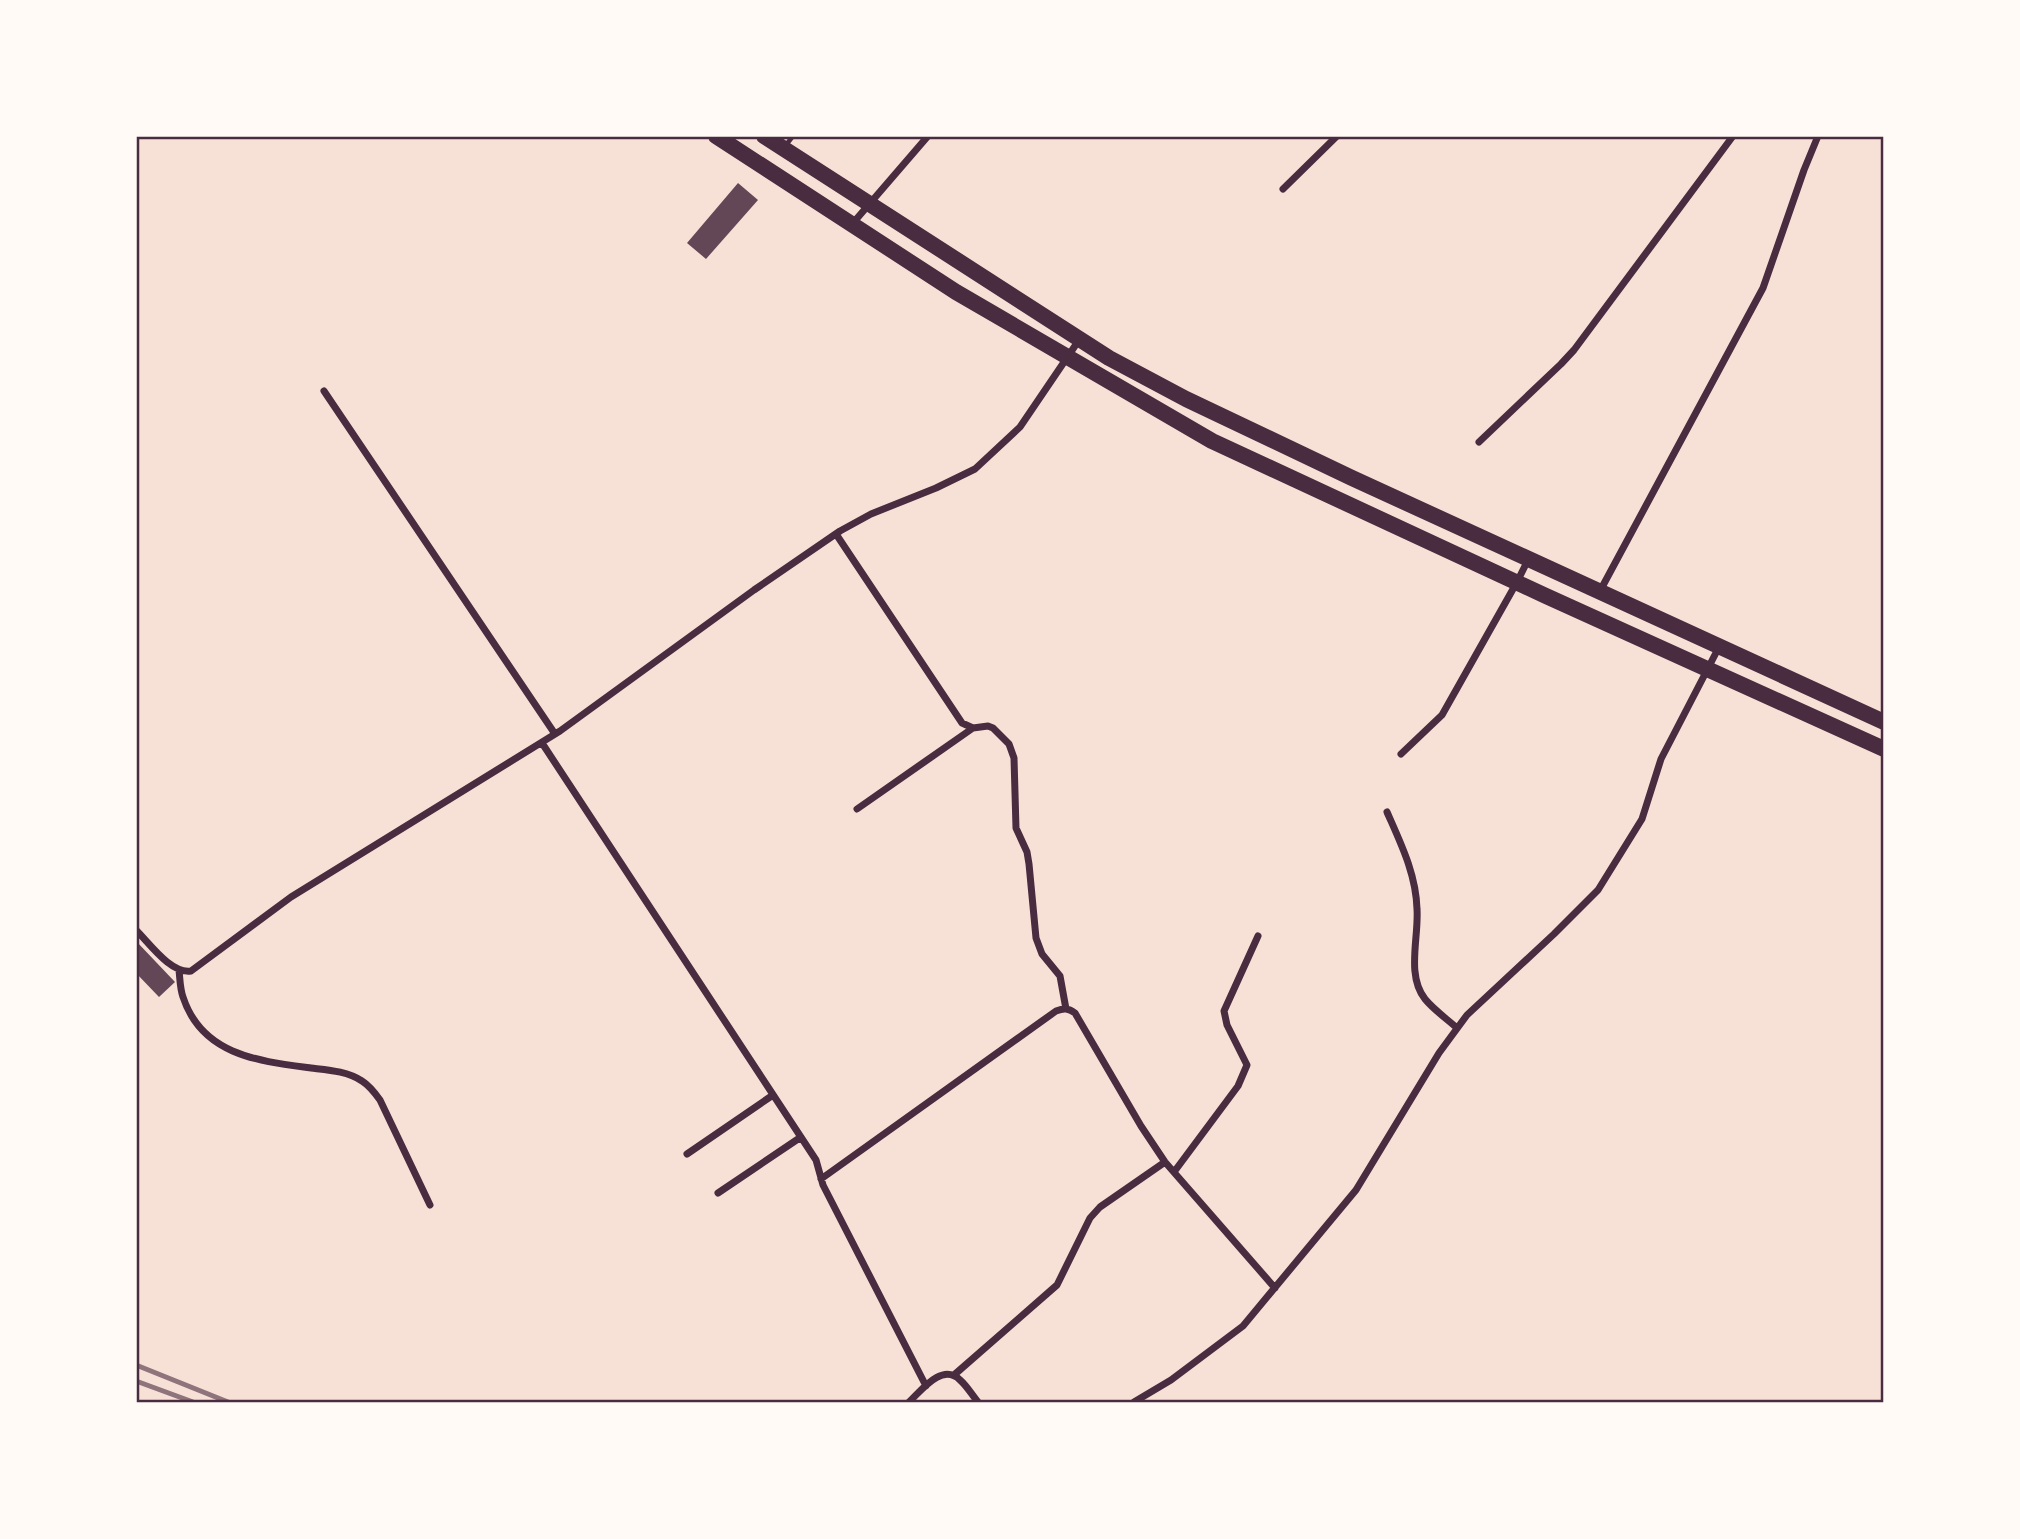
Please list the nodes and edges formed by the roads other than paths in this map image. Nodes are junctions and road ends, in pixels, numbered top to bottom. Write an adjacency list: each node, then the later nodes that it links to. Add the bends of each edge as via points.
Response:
1 (716, 136): 10 (highway)
2 (764, 136): 7 (highway)
3 (928, 136): 9 (street)
4 (1337, 136): 8 (street)
5 (1733, 136): 14 (street, via 1574,349)
6 (1818, 136): 18 (street, via 1763,288)
7 (788, 142): 9 (highway)
8 (1283, 189)
9 (869, 204): 10 (street); 11 (highway)
10 (852, 225): 12 (highway)
11 (1080, 339): 12 (street); 16 (highway, via 1186,399)
12 (1069, 358): 15 (street, via 1020,426 975,469); 17 (highway, via 1213,441)
13 (324, 391): 23 (street)
14 (1479, 442)
15 (836, 534): 22 (street, via 962,723); 23 (street)
16 (1528, 559): 17 (street); 18 (highway)
17 (1517, 582): 20 (highway); 26 (street, via 1442,715)
18 (1600, 592): 19 (highway)
19 (1719, 647): 20 (street); 21 (highway)
20 (1708, 669): 25 (highway); 33 (street, via 1661,759 1642,818 1598,890)
21 (1884, 722)
22 (973, 729): 27 (street); 32 (street, via 993,728 1009,744 1014,758 1016,828 1027,852 1036,938 1060,976)
23 (555, 734): 24 (street)
24 (542, 743): 31 (street, via 291,897 191,971); 34 (street)
25 (1884, 749)
26 (1401, 754)
27 (857, 809)
28 (1387, 812): 33 (street, via 1413,880 1417,982 1424,998)
29 (136, 930): 31 (street)
30 (1258, 936): 38 (street, via 1224,1011 1247,1065 1238,1086)
31 (179, 970): 41 (street, via 190,1012 220,1046 268,1062 344,1072 370,1086)
32 (1066, 1009): 37 (street, via 1075,1013); 39 (street, via 1056,1011)
33 (1457, 1028): 42 (street, via 1356,1190)
34 (773, 1095): 35 (street); 36 (street)
35 (801, 1137): 39 (street, via 816,1160); 40 (street)
36 (687, 1154)
37 (1166, 1162): 38 (street); 43 (street, via 1090,1218 1057,1285)
38 (1174, 1172): 42 (street)
39 (821, 1179): 44 (street)
40 (718, 1193)
41 (430, 1205)
42 (1275, 1288): 47 (street, via 1243,1326)
43 (954, 1375): 44 (street, via 942,1374); 46 (street)
44 (926, 1386): 45 (street)
45 (909, 1402)
46 (978, 1402)
47 (1134, 1402)

